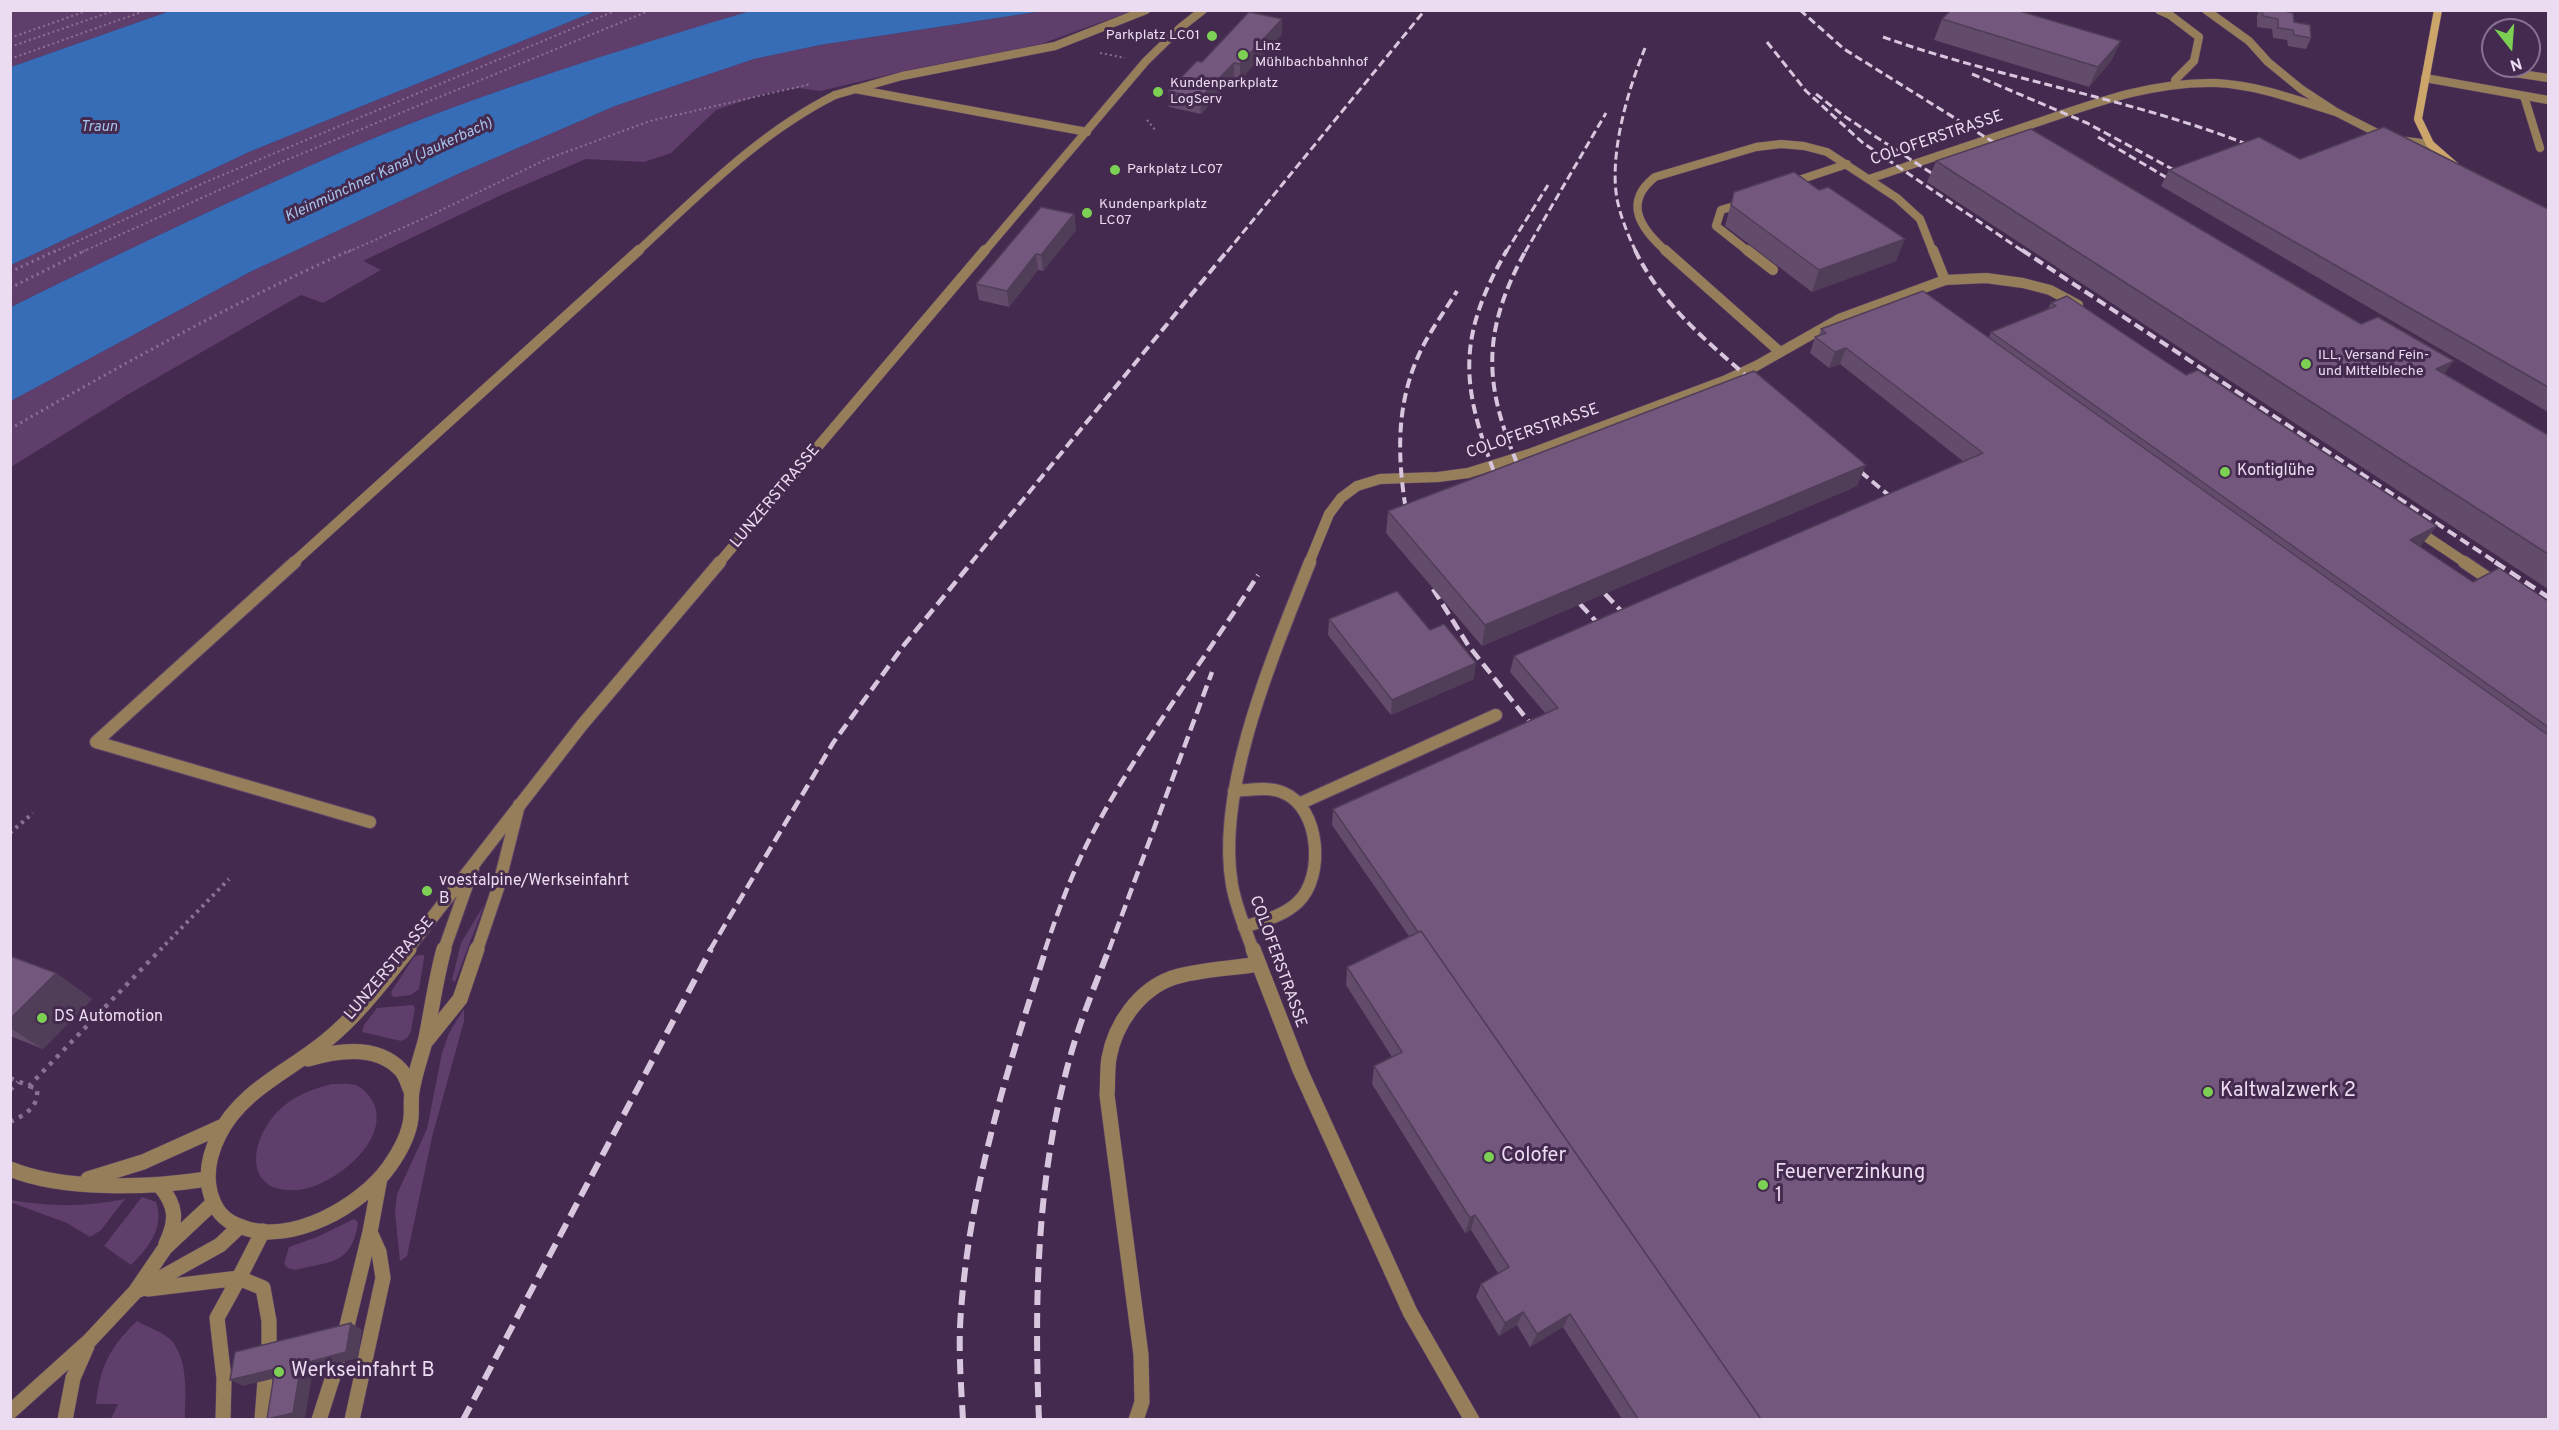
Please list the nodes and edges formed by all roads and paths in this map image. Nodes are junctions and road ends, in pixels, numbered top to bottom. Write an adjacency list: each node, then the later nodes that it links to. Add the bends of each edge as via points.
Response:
1 (89, 10): 11 (path)
2 (116, 10): 12 (path)
3 (147, 10): 14 (path)
4 (617, 10): 36 (path, via 208,181)
5 (651, 10): 38 (path, via 279,163)
6 (1146, 10): 19 (street, via 1055,46)
7 (1203, 10): 26 (street, LUNZERSTRASSE, via 1154,53)
8 (2159, 10): 18 (street, via 2199,37 2194,61 2175,80)
9 (2206, 10): 22 (street, via 2249,41 2301,89)
10 (2438, 10): 16 (street)
11 (10, 38)
12 (10, 47)
13 (1100, 53): 15 (path)
14 (10, 59)
15 (1130, 59)
16 (2425, 78): 20 (street); 28 (street, via 2418,119)
17 (811, 84): 41 (path, via 650,121 547,159 286,279)
18 (2177, 84): 22 (street, COLOFERSTRASSE, via 2251,87); 24 (street, COLOFERSTRASSE, via 2110,98)
19 (852, 89): 26 (street); 49 (street, via 798,114 760,142 96,742)
20 (2524, 96): 21 (street); 29 (street)
21 (2548, 100)
22 (2336, 112): 28 (street, via 2389,139)
23 (1147, 120): 25 (path)
24 (2020, 128): 27 (street); 32 (street, COLOFERSTRASSE)
25 (1156, 131)
26 (1087, 132): 46 (street, LUNZERSTRASSE)
27 (2031, 134)
28 (2430, 144): 31 (street)
29 (2540, 148)
30 (1847, 164): 32 (street); 33 (street); 40 (street, via 1827,152 1804,146 1756,147 1655,177 1641,186 1636,198 1645,228 1658,244)
31 (2467, 173)
32 (1869, 179): 37 (street, COLOFERSTRASSE, via 1920,219)
33 (1782, 188)
34 (1754, 200): 35 (street, via 1721,210 1716,226)
35 (1773, 270)
36 (10, 273)
37 (1945, 280): 39 (street, via 1986,278 2023,283 2067,298); 40 (street, COLOFERSTRASSE, via 1839,319)
38 (10, 288)
39 (2087, 311)
40 (1780, 352): 45 (street, COLOFERSTRASSE, via 1724,381 1499,464 1438,477 1380,479 1358,486 1341,498 1329,514 1280,638 1248,733)
41 (10, 429)
42 (2401, 520): 43 (street)
43 (2509, 592)
44 (1496, 715): 47 (street)
45 (1234, 790): 47 (street, via 1284,793); 53 (street, COLOFERSTRASSE, via 1232,874)
46 (520, 803): 51 (street, LUNZERSTRASSE); 55 (street, via 498,888 460,999)
47 (1301, 803): 53 (street, via 1312,829 1314,865 1304,896 1277,916)
48 (33, 813): 50 (path)
49 (370, 822)
50 (10, 833)
51 (474, 868): 55 (street, LUNZERSTRASSE, via 441,958); 56 (street, LUNZERSTRASSE, via 332,1037)
52 (229, 879): 59 (path)
53 (1244, 927): 54 (street, COLOFERSTRASSE)
54 (1258, 964): 87 (street, via 1172,978 1157,986 1136,1002 1110,1054 1107,1095 1142,1355 1142,1402); 88 (street, COLOFERSTRASSE, via 1300,1070 1410,1312)
55 (424, 1043): 61 (street, LUNZERSTRASSE)
56 (298, 1062): 61 (street, LUNZERSTRASSE, via 329,1052 367,1052 383,1057 402,1071); 63 (street, LUNZERSTRASSE, via 255,1089)
57 (10, 1078): 58 (path)
58 (18, 1082): 59 (path); 60 (path)
59 (29, 1086): 62 (path, via 37,1089 39,1096 34,1107)
60 (10, 1090)
61 (411, 1091): 65 (street, LUNZERSTRASSE, via 413,1111 408,1133)
62 (10, 1122)
63 (223, 1126): 66 (street, LUNZERSTRASSE, via 211,1153); 67 (street, LUNZERSTRASSE, via 143,1161)
64 (10, 1169): 67 (street, LUNZERSTRASSE, via 52,1182)
65 (380, 1178): 71 (street, LUNZERSTRASSE, via 360,1197 312,1224); 72 (street)
66 (207, 1179): 68 (street, LUNZERSTRASSE); 69 (street, LUNZERSTRASSE)
67 (80, 1182): 68 (street, LUNZERSTRASSE)
68 (160, 1186): 73 (street, via 175,1207 172,1232)
69 (213, 1203): 70 (street); 73 (street)
70 (239, 1227): 71 (street, LUNZERSTRASSE); 75 (street, via 220,1245)
71 (262, 1231): 74 (street)
72 (370, 1232): 76 (street); 86 (street, via 379,1252 383,1278)
73 (165, 1248): 75 (street)
74 (239, 1278): 75 (street); 78 (street, via 263,1288); 83 (street, via 217,1318 224,1379)
75 (135, 1292): 77 (street)
76 (345, 1334)
77 (90, 1340): 81 (street); 82 (street, via 73,1378)
78 (269, 1353)
79 (337, 1364): 85 (street)
80 (265, 1381): 84 (street)
81 (10, 1412)
82 (65, 1419)
83 (223, 1419)
84 (262, 1419)
85 (319, 1419)
86 (352, 1419)
87 (1136, 1419)
88 (1472, 1419)

